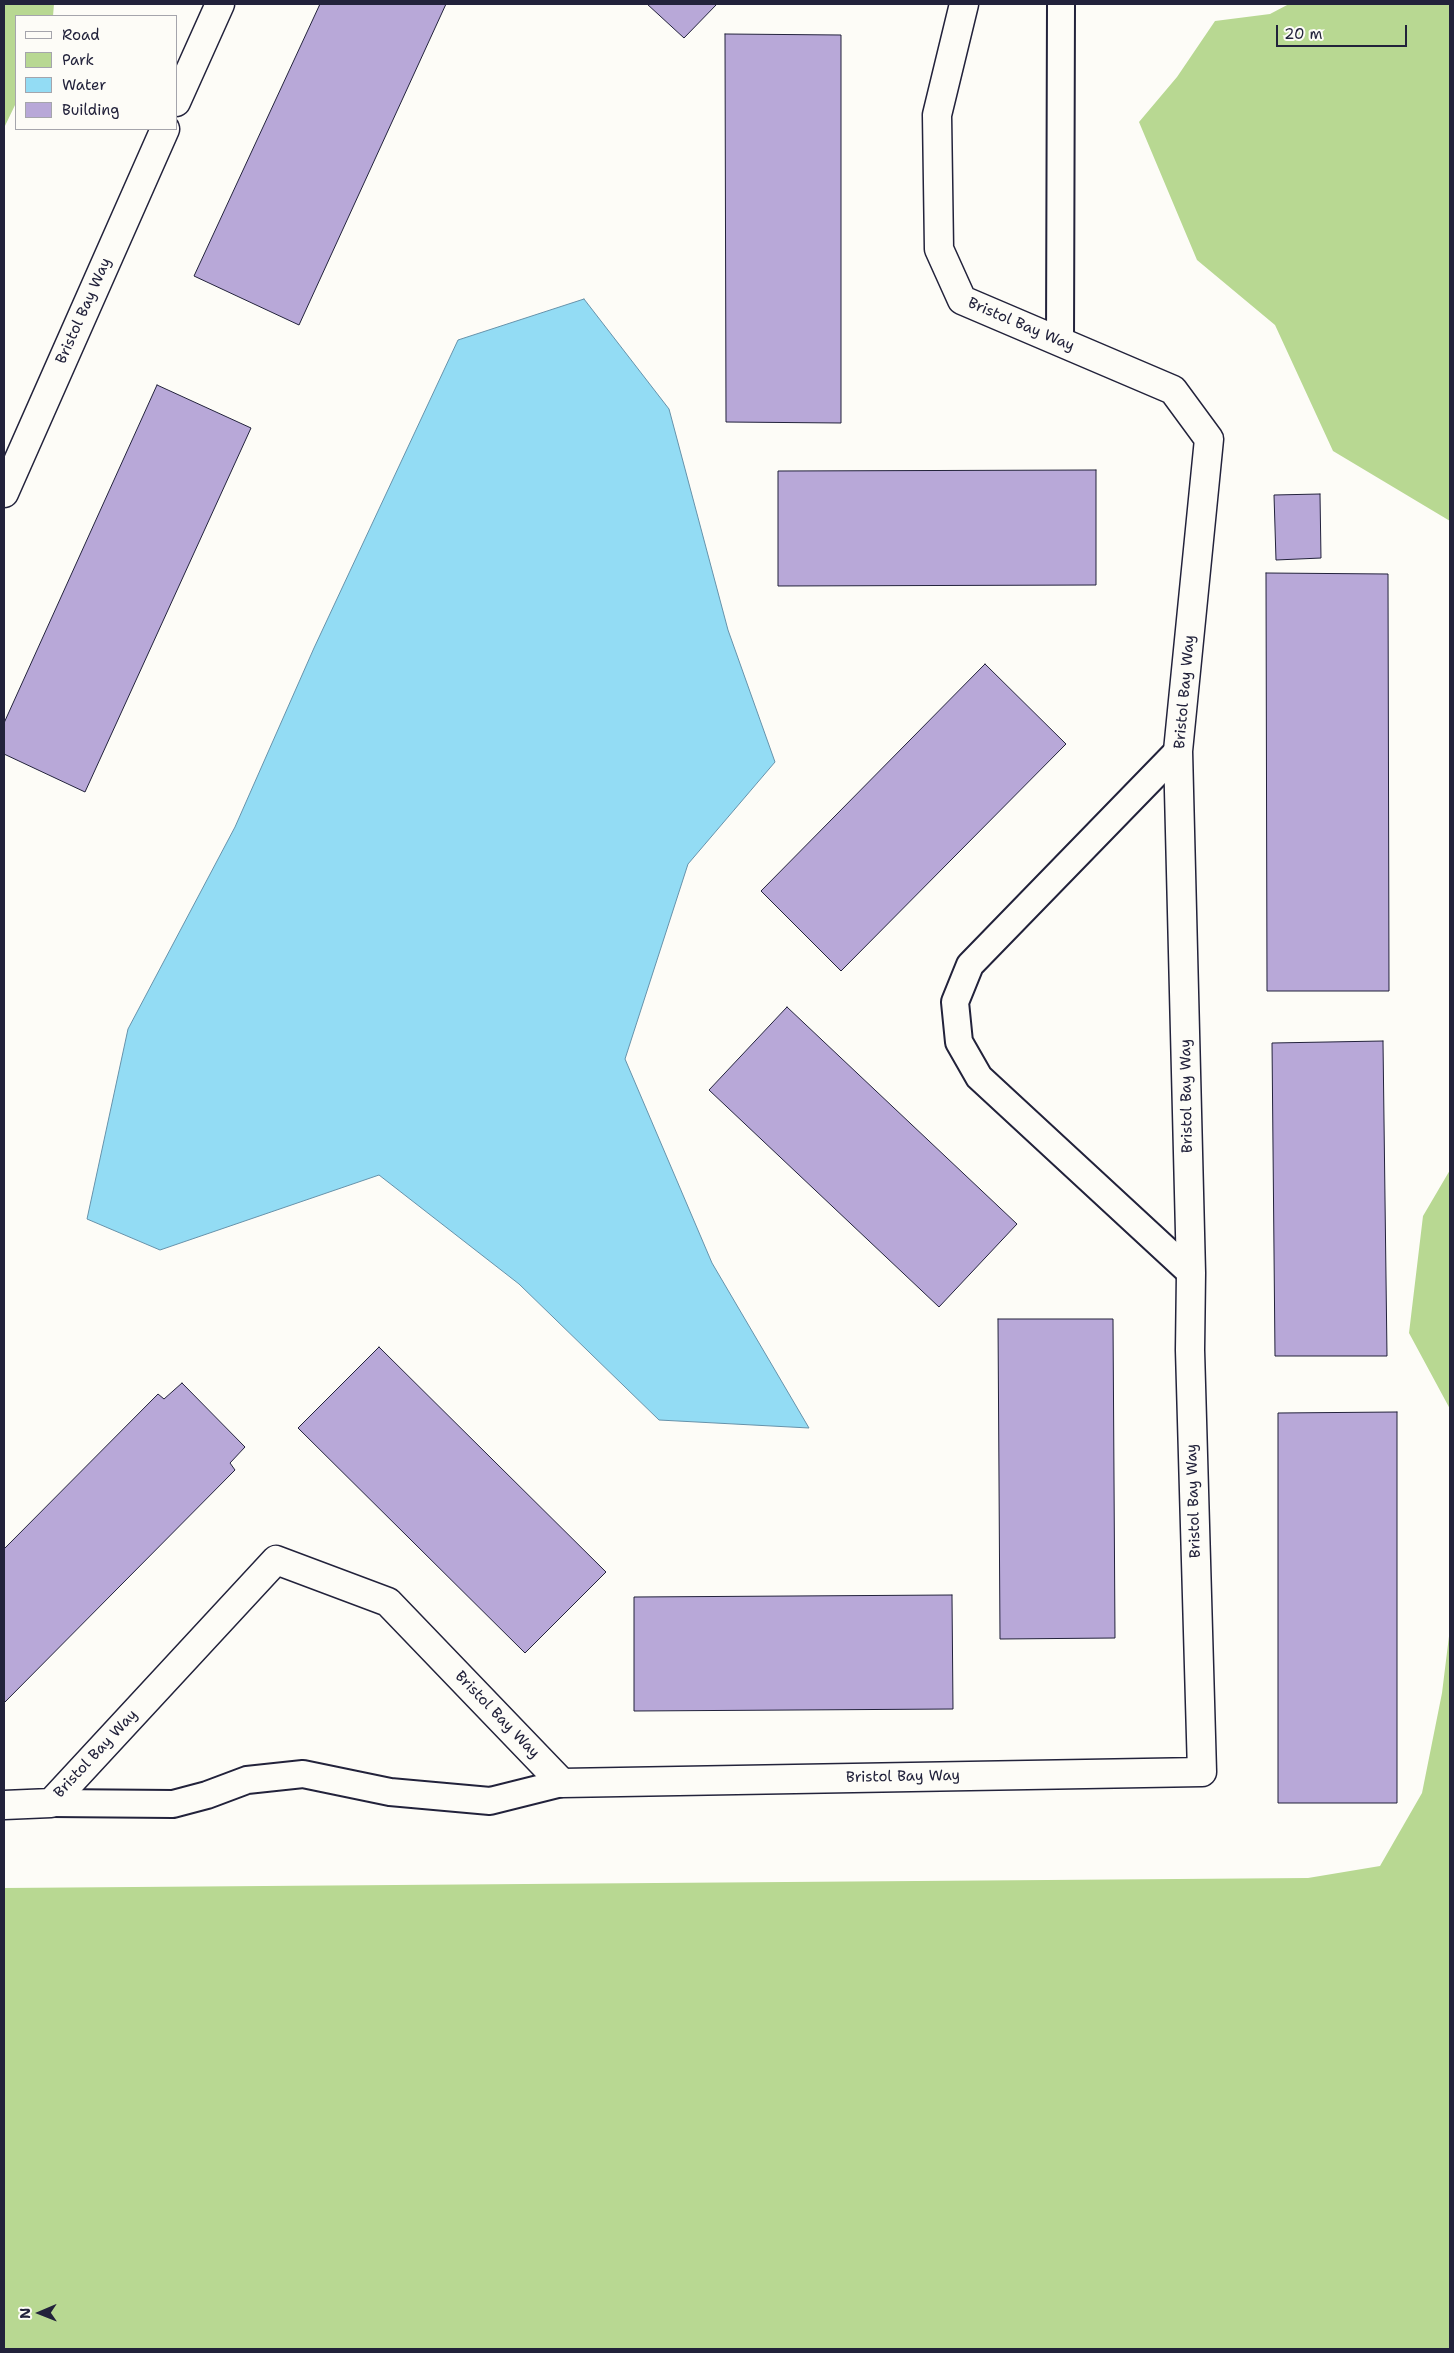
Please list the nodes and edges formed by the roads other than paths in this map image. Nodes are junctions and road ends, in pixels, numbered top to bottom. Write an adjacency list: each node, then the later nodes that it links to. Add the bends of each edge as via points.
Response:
1 (220, 4): 4 (street)
2 (964, 4): 6 (street, Bristol Bay Way, via 937,115 939,249 962,300)
3 (1061, 4): 6 (lane)
4 (178, 98)
5 (164, 130): 7 (street, Bristol Bay Way)
6 (1060, 341): 8 (street, Bristol Bay Way, via 1173,390 1209,439)
7 (4, 494)
8 (1178, 752): 9 (street, Bristol Bay Way); 9 (lane, via 970,965 955,1002 959,1042 979,1077)
9 (1191, 1273): 10 (street, Bristol Bay Way, via 1190,1350 1202,1772)
10 (562, 1783): 11 (lane, via 490,1801 390,1792 303,1774 247,1780 173,1804); 11 (street, Bristol Bay Way, via 388,1602 276,1560)
11 (51, 1803): 12 (street, Bristol Bay Way)
12 (4, 1805)

